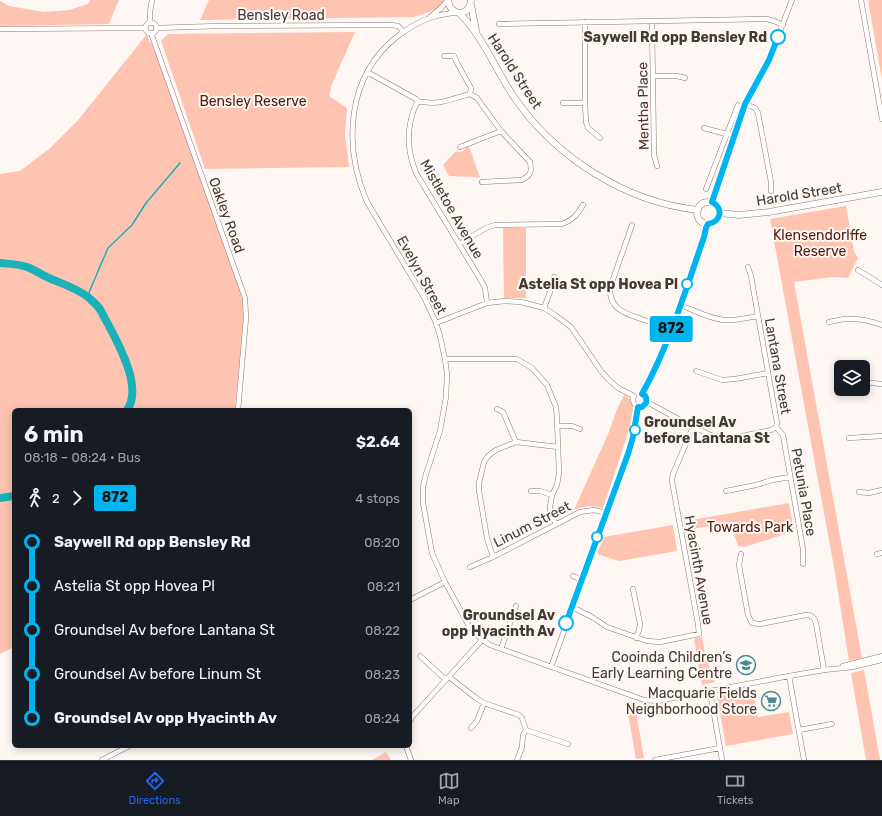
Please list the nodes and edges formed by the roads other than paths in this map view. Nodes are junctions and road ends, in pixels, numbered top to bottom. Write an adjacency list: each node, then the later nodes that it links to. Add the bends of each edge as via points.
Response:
1 (152, 0): 10 (street)
2 (448, 0): 6 (main road, Harold Street, via 450,8); 7 (street, Evelyn Street)
3 (792, 0): 12 (street)
4 (860, 0): 29 (street)
5 (471, 2): 6 (main road, via 465,11); 18 (main road, Harold Street)
6 (458, 12): 7 (street, Evelyn Street); 18 (main road, Harold Street)
7 (429, 18): 16 (street, Evelyn Street)
8 (652, 21): 9 (street); 12 (street, via 767,20); 21 (street, Mentha Place)
9 (585, 22): 11 (street); 26 (street)
10 (150, 23): 13 (street); 14 (street)
11 (499, 24)
12 (783, 26): 27 (street, via 769,60)
13 (145, 28): 15 (street); 17 (street)
14 (156, 28): 16 (street, Bensley Road, via 392,25 398,26); 17 (street)
15 (0, 29)
16 (404, 32): 20 (street, Evelyn Street, via 381,52)
17 (151, 33): 69 (street, Oakley Road, via 245,298 246,318)
18 (477, 35): 43 (main road, Harold Street, via 514,98 553,142 572,158 604,179 633,193 664,204)
19 (444, 56): 23 (street, via 454,56 471,88)
20 (367, 72): 24 (street); 57 (street, Evelyn Street, via 357,95 352,125 359,181 367,202 424,296)
21 (653, 76): 22 (street); 36 (street, Mentha Place)
22 (685, 78)
23 (470, 94): 24 (street, via 450,101); 31 (street, via 477,98)
24 (418, 101): 47 (street, Mistletoe Avenue, via 408,131 412,161 416,173)
25 (563, 103): 26 (street)
26 (585, 103): 34 (street, via 588,128)
27 (745, 104): 33 (street); 39 (street, via 755,108 758,113)
28 (738, 105): 32 (street)
29 (882, 120)
30 (704, 128): 32 (street)
31 (501, 131): 35 (street); 37 (street, via 530,162 530,174 521,180)
32 (726, 134): 33 (street); 38 (street)
33 (734, 135): 41 (street)
34 (600, 138)
35 (460, 147)
36 (656, 166)
37 (482, 182)
38 (706, 189)
39 (771, 191)
40 (882, 192): 44 (main road, Harold Street, via 769,212 738,215)
41 (712, 202): 43 (main road, via 703,203); 44 (main road)
42 (583, 205): 47 (street, via 576,217 562,224 495,225)
43 (698, 210): 45 (main road, via 700,220)
44 (720, 213): 45 (main road, via 716,221)
45 (708, 224): 53 (street)
46 (632, 225): 59 (street, via 610,288 611,299 623,313)
47 (459, 244): 52 (street, Mistletoe Avenue, via 485,288)
48 (748, 267): 55 (street, Lantana Street, via 752,276)
49 (858, 270): 51 (street)
50 (554, 277): 54 (street)
51 (882, 285)
52 (487, 303): 54 (street, via 521,302); 57 (street)
53 (680, 305): 55 (street, via 724,320); 59 (street)
54 (544, 308): 66 (street, via 570,327 609,380)
55 (758, 316): 62 (street, Lantana Street)
56 (829, 322): 58 (street, via 846,319)
57 (436, 323): 60 (street, Evelyn Street)
58 (882, 325)
59 (671, 330): 65 (street)
60 (445, 359): 71 (street, via 517,359 528,364 548,385 556,407); 93 (street, Evelyn Street, via 446,397 423,495 432,553)
61 (696, 371): 62 (street, via 722,380)
62 (768, 373): 73 (street, Lantana Street)
63 (870, 383): 64 (street)
64 (882, 384)
65 (642, 394): 66 (street); 67 (street)
66 (634, 396): 68 (street, via 634,403)
67 (647, 402): 68 (street, via 644,406); 72 (street, Lantana Street)
68 (638, 407): 85 (street, via 633,437)
69 (238, 408)
70 (497, 409): 77 (street, via 503,412)
71 (558, 426): 74 (street); 78 (street)
72 (693, 427): 73 (street, Lantana Street, via 713,436 728,437); 98 (street, Hyacinth Avenue, via 672,481 698,634 660,642 647,642)
73 (776, 427): 79 (street, Petunia Place, via 783,435)
74 (580, 429)
75 (882, 436): 76 (street)
76 (849, 438)
77 (516, 442): 78 (street); 88 (street, via 488,456 479,483)
78 (558, 447): 84 (street, via 559,472)
79 (790, 477): 80 (street); 89 (street, Petunia Place, via 803,550)
80 (726, 490)
81 (882, 490): 83 (street)
82 (531, 492): 84 (street, via 540,491)
83 (859, 492)
84 (552, 495): 86 (street, via 550,513)
85 (606, 513): 86 (street, Linum Street, via 594,510 580,512); 92 (street)
86 (556, 524): 88 (street, Linum Street)
87 (741, 554): 105 (street, via 739,565 748,615 752,623 812,616 816,623)
88 (493, 557): 90 (street, Linum Street)
89 (803, 564)
90 (470, 567)
91 (573, 576): 92 (street)
92 (582, 580): 97 (street)
93 (446, 582): 95 (street); 99 (street, Evelyn Street, via 468,626)
94 (633, 589): 98 (street, via 640,624)
95 (412, 599)
96 (516, 606): 100 (street)
97 (572, 607): 98 (street, Hyacinth Avenue, via 607,627); 104 (street)
98 (636, 638)
99 (482, 640): 100 (street, Evelyn Street); 107 (street)
100 (501, 649): 104 (street, Evelyn Street)
101 (420, 656): 107 (street)
102 (882, 656): 105 (street, Evelyn Street)
103 (882, 660): 105 (street, Evelyn Street, via 852,668)
104 (550, 667): 108 (street, Evelyn Street, via 644,700 658,701)
105 (824, 670): 106 (street, Evelyn Street)
106 (788, 676): 108 (street, Evelyn Street); 114 (street)
107 (447, 679): 109 (street); 110 (street)
108 (710, 691): 118 (street)
109 (484, 702): 112 (street); 113 (street, via 519,715)
110 (412, 717)
111 (832, 724): 114 (street)
112 (472, 728)
113 (526, 730): 115 (street); 121 (street)
114 (799, 730): 124 (street)
115 (568, 744)
116 (125, 748): 119 (street)
117 (407, 748): 120 (street)
118 (720, 748): 122 (street); 123 (street)
119 (102, 760)
120 (411, 760)
121 (517, 760)
122 (655, 760)
123 (722, 760)
124 (804, 760)

